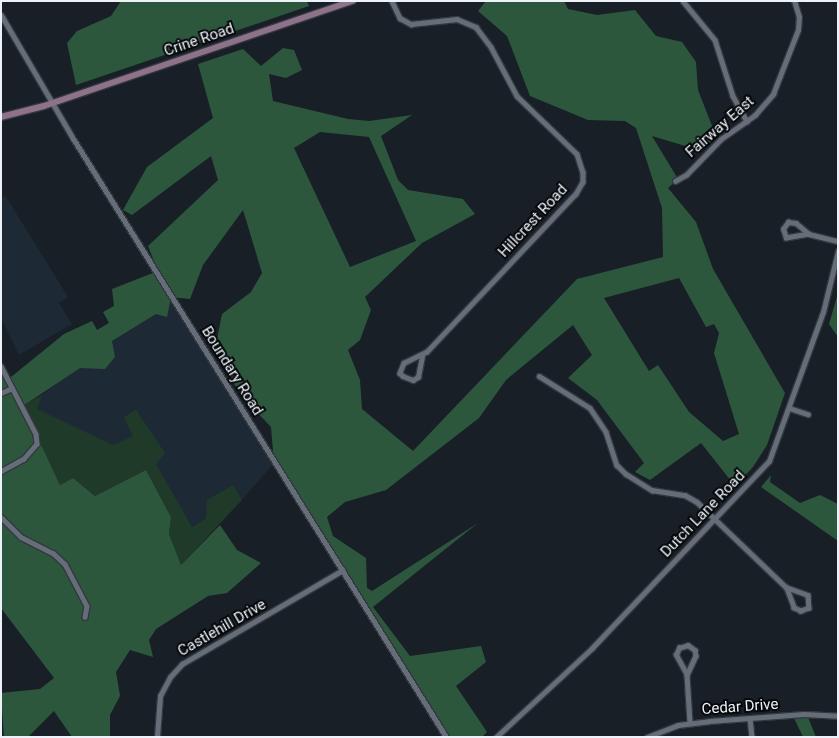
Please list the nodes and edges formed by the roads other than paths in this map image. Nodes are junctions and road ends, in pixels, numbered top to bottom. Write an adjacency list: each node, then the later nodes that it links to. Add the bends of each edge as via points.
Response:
1 (353, 1): 6 (main road, Crine Road)
2 (392, 1): 13 (street, Hillcrest Road, via 400,18 411,24 457,19 476,27 518,96 577,154 583,182 576,194)
3 (683, 1): 8 (street, via 715,40 733,96)
4 (794, 1): 8 (street, Fairway East, via 799,23 782,77 765,105)
5 (1, 15): 6 (street, Boundary Road)
6 (52, 103): 7 (main road, Crine Road); 23 (street, Boundary Road)
7 (1, 117)
8 (747, 121): 9 (street, Fairway East, via 721,139 686,175)
9 (675, 180)
10 (809, 234): 10 (street, via 794,222 788,222 783,229 790,240); 11 (street)
11 (838, 241)
12 (838, 251): 18 (street, Dutch Lane Road, via 823,312)
13 (422, 356): 13 (street, Hillcrest Road, via 418,377 413,380 403,376 400,372 404,363)
14 (1, 366): 16 (street)
15 (538, 376): 22 (street, via 590,408 606,432 617,465 626,474 652,490 685,494)
16 (12, 388): 17 (street); 20 (street, via 36,434 37,444 24,459)
17 (1, 393)
18 (788, 408): 19 (street); 22 (street, Dutch Lane Road, via 769,461)
19 (808, 414)
20 (1, 472)
21 (1, 516): 25 (street, via 21,537 65,564 87,606)
22 (716, 520): 24 (street); 32 (street, Dutch Lane Road, via 592,648)
23 (342, 570): 30 (street, Castlehill Drive, via 182,664 170,677 160,696); 31 (street, Boundary Road)
24 (786, 588): 24 (street, via 808,595 809,608 801,611 794,608)
25 (85, 617)
26 (687, 675): 26 (street, via 676,655 678,648 684,645 691,646 696,653); 29 (street)
27 (838, 716): 28 (street, Cedar Drive, via 804,714)
28 (750, 718): 29 (street, Cedar Drive); 34 (street)
29 (690, 724): 33 (street, Cedar Drive)
30 (157, 737)
31 (446, 737)
32 (496, 737)
33 (647, 737)
34 (752, 737)

